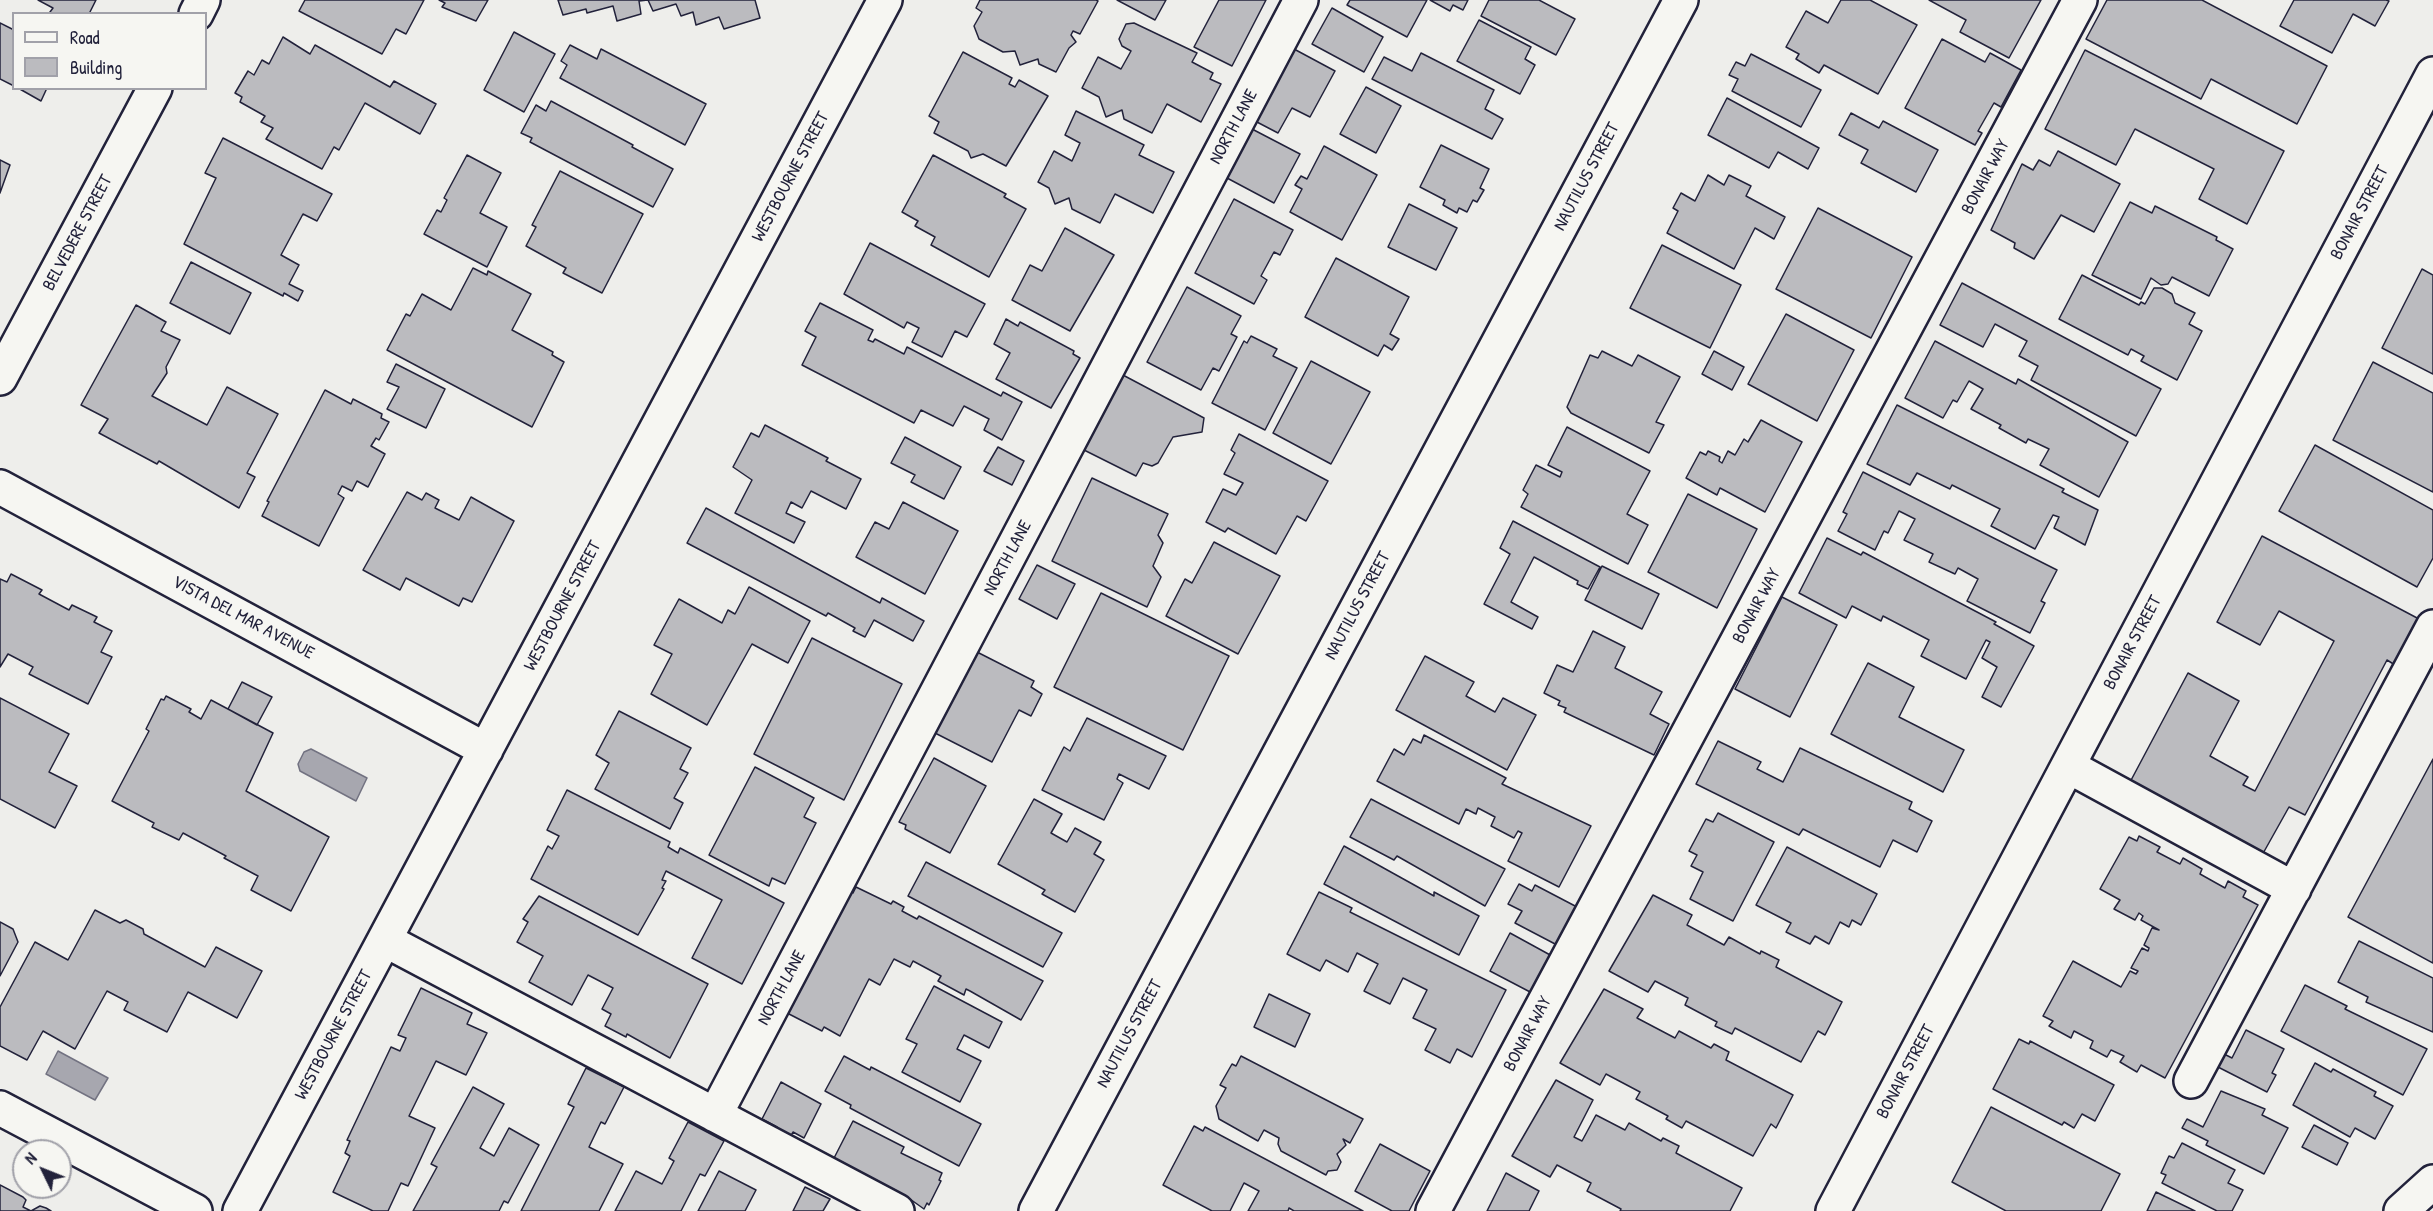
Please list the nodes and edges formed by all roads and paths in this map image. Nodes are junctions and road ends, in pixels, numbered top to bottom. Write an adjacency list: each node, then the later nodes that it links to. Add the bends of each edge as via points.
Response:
1 (885, 0): 10 (street, WESTBOURNE STREET)
2 (1301, 0): 16 (street, NORTH LANE)
3 (1681, 0): 21 (street, NAUTILUS STREET)
4 (2080, 0): 22 (street, BONAIR WAY)
5 (2433, 74): 11 (street, BONAIR STREET)
6 (154, 90): 7 (street, BELVEDERE STREET)
7 (0, 378)
8 (0, 488): 10 (street, VISTA DEL MAR AVENUE)
9 (2433, 627): 12 (street)
10 (486, 750): 13 (street, WESTBOURNE STREET)
11 (2068, 766): 12 (street); 23 (street, BONAIR STREET)
12 (2294, 888): 14 (street)
13 (385, 940): 16 (street); 19 (street, WESTBOURNE STREET)
14 (2191, 1081)
15 (0, 1108): 18 (street)
16 (715, 1115): 20 (street)
17 (2433, 1182): 24 (street)
18 (195, 1211)
19 (240, 1211)
20 (897, 1211)
21 (1036, 1211)
22 (1433, 1211)
23 (1833, 1211)
24 (2401, 1211)

